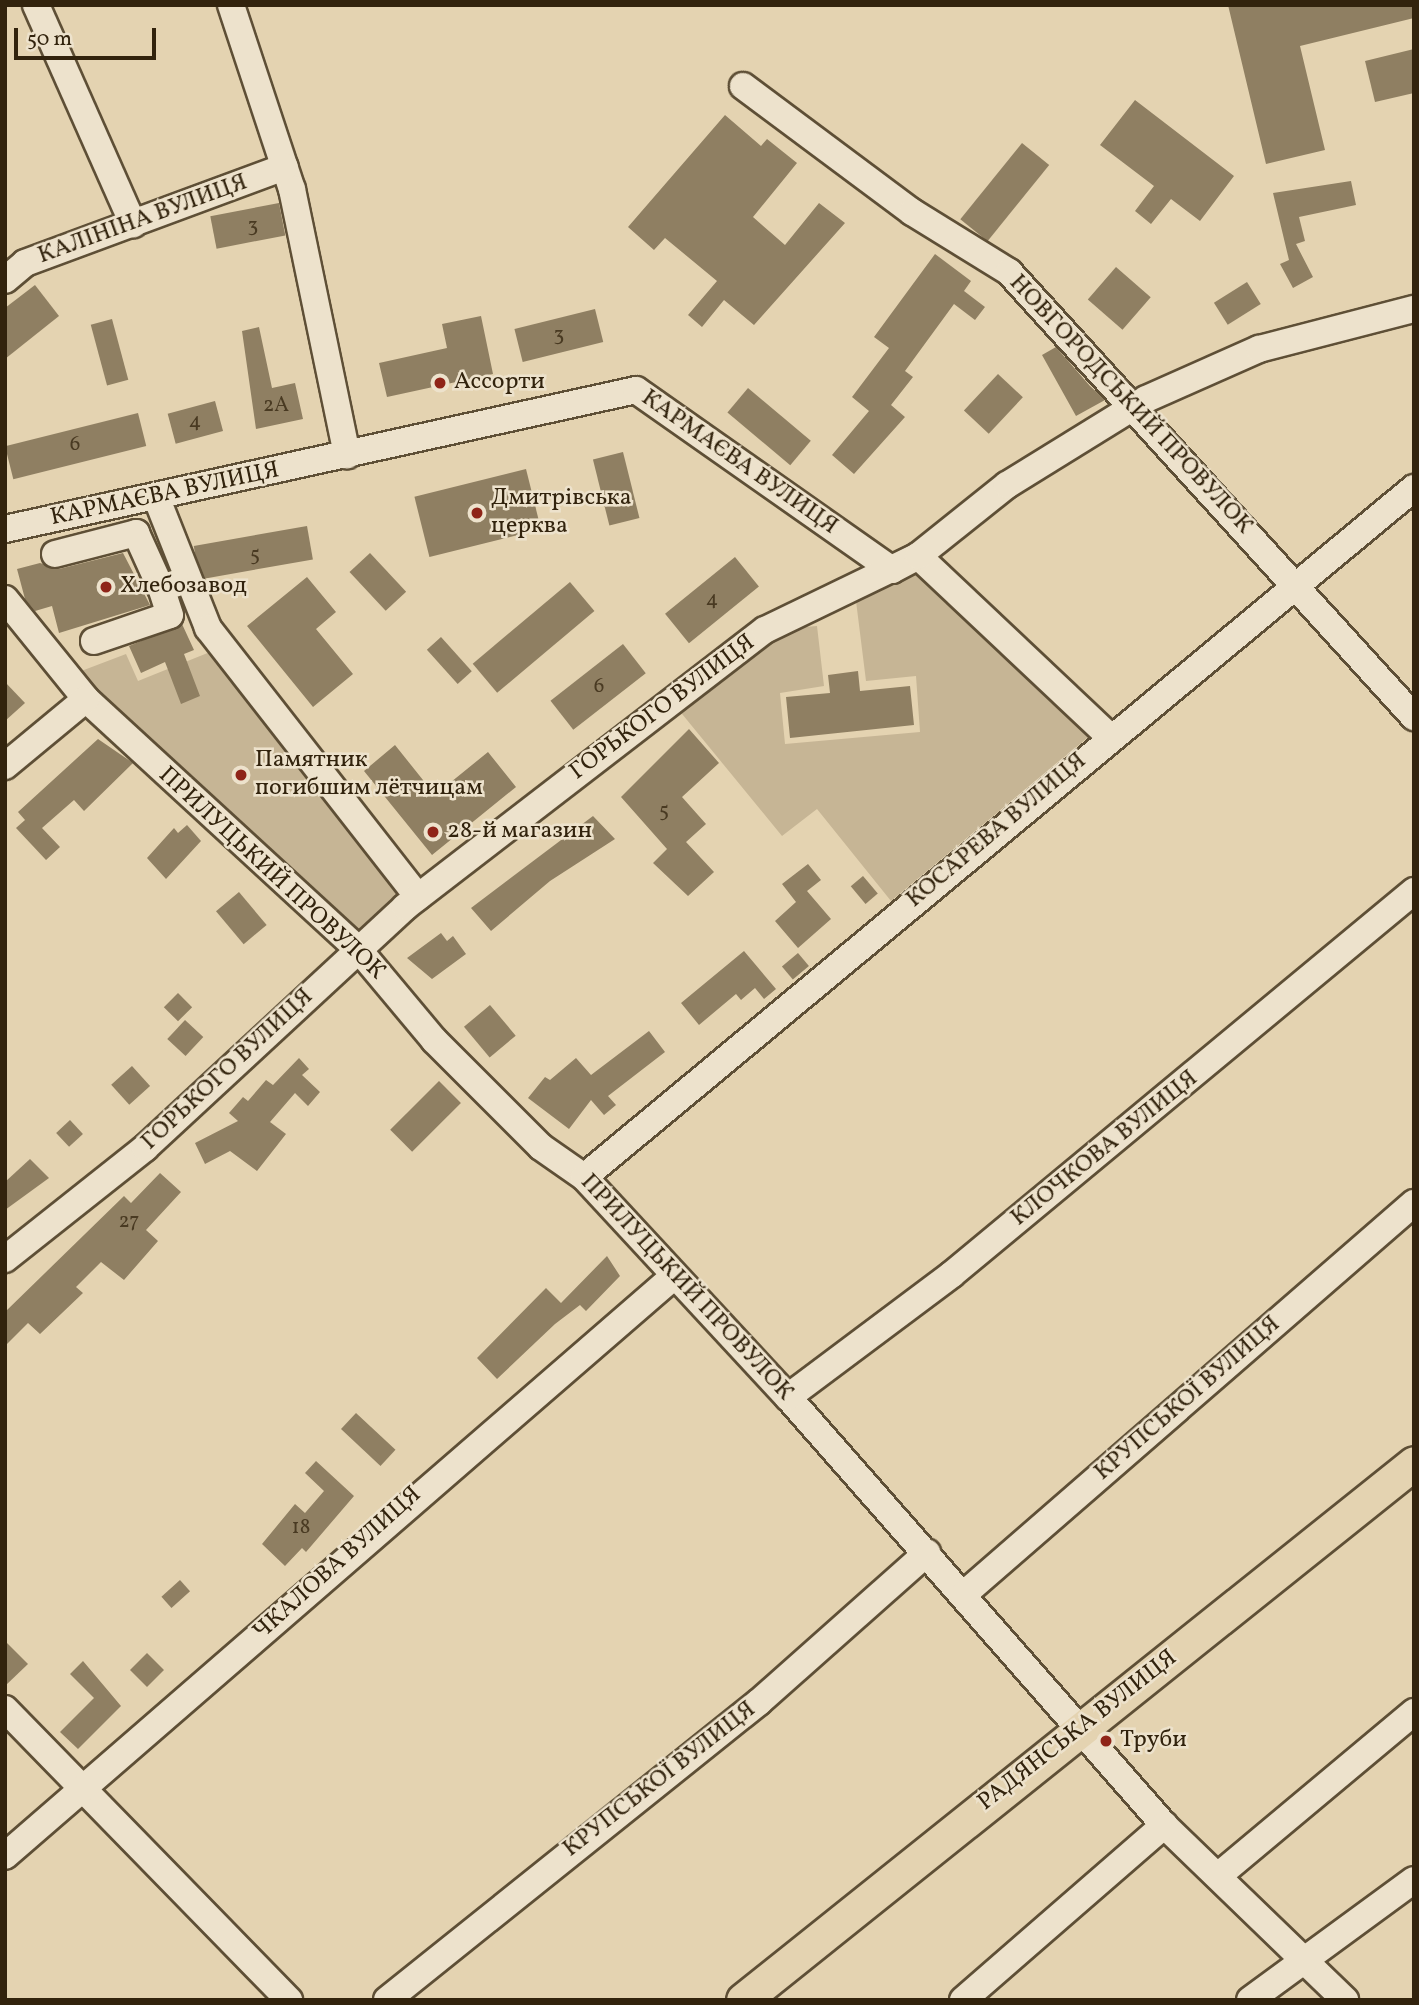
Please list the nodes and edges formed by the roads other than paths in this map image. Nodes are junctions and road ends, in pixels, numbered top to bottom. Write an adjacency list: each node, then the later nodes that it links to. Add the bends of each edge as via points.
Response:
1 (36, 5): 5 (street)
2 (231, 5): 4 (street)
3 (743, 86): 8 (street, НОВГОРОДСЬКИЙ ПРОВУЛОК, via 912,212 1009,272)
4 (285, 167): 5 (street, КАЛІНІНА ВУЛИЦЯ); 9 (street)
5 (133, 224): 6 (street, КАЛІНІНА ВУЛИЦЯ, via 25,263)
6 (5, 280)
7 (1414, 309): 8 (street, ГОРЬКОГО ВУЛИЦЯ, via 1259,349)
8 (1134, 407): 14 (street, ГОРЬКОГО ВУЛИЦЯ, via 1007,485); 17 (street, НОВГОРОДСЬКИЙ ПРОВУЛОК)
9 (347, 455): 11 (street, КАРМАЄВА ВУЛИЦЯ); 15 (street, КАРМАЄВА ВУЛИЦЯ, via 636,390)
10 (1414, 488): 17 (street, КОСАРЕВА ВУЛИЦЯ)
11 (158, 499): 12 (street, КАРМАЄВА ВУЛИЦЯ); 16 (street)
12 (5, 529)
13 (55, 554): 18 (street, via 136,533)
14 (918, 556): 15 (street, ГОРЬКОГО ВУЛИЦЯ); 23 (street)
15 (892, 570): 26 (street, ГОРЬКОГО ВУЛИЦЯ, via 765,630)
16 (189, 579): 18 (street); 26 (street, via 208,628)
17 (1293, 583): 22 (street, НОВГОРОДСЬКИЙ ПРОВУЛОК); 23 (street, КОСАРЕВА ВУЛИЦЯ)
18 (161, 588): 20 (street, via 170,615)
19 (5, 599): 21 (street, ПРИЛУЦЬКИЙ ПРОВУЛОК)
20 (94, 640)
21 (86, 699): 24 (street); 27 (street, ПРИЛУЦЬКИЙ ПРОВУЛОК)
22 (1414, 717)
23 (1108, 736): 28 (street, КОСАРЕВА ВУЛИЦЯ)
24 (5, 766)
25 (1414, 891): 32 (street, КЛОЧКОВА ВУЛИЦЯ, via 951,1275)
26 (418, 897): 27 (street, ГОРЬКОГО ВУЛИЦЯ)
27 (358, 949): 28 (street, ПРИЛУЦЬКИЙ ПРОВУЛОК, via 434,1040 541,1147); 30 (street, ГОРЬКОГО ВУЛИЦЯ, via 145,1148)
28 (584, 1177): 31 (street, ПРИЛУЦЬКИЙ ПРОВУЛОК)
29 (1414, 1203): 35 (street, КРУПСЬКОЇ ВУЛИЦЯ)
30 (5, 1259)
31 (674, 1276): 32 (street, ПРИЛУЦЬКИЙ ПРОВУЛОК); 39 (street, ЧКАЛОВА ВУЛИЦЯ, via 388,1518)
32 (788, 1397): 34 (street, ПРИЛУЦЬКИЙ ПРОВУЛОК)
33 (1414, 1463): 38 (main road, РАДЯНСЬКА ВУЛИЦЯ)
34 (927, 1553): 35 (street, ПРИЛУЦЬКИЙ ПРОВУЛОК); 46 (street, КРУПСЬКОЇ ВУЛИЦЯ, via 749,1711)
35 (963, 1595): 38 (street, ПРИЛУЦЬКИЙ ПРОВУЛОК)
36 (5, 1709): 39 (street)
37 (1414, 1712): 42 (street)
38 (1080, 1729): 40 (street, ПРИЛУЦЬКИЙ ПРОВУЛОК); 47 (main road, РАДЯНСЬКА ВУЛИЦЯ)
39 (83, 1793): 41 (street, ЧКАЛОВА ВУЛИЦЯ); 45 (street)
40 (1164, 1825): 42 (street, ПРИЛУЦЬКИЙ ПРОВУЛОК); 48 (street)
41 (5, 1856)
42 (1218, 1876): 44 (street, ПРИЛУЦЬКИЙ ПРОВУЛОК)
43 (1414, 1880): 44 (street)
44 (1306, 1958): 49 (street); 50 (street, ПРИЛУЦЬКИЙ ПРОВУЛОК)
45 (289, 2000)
46 (387, 2000)
47 (743, 2000)
48 (963, 2000)
49 (1250, 2000)
50 (1345, 2000)

